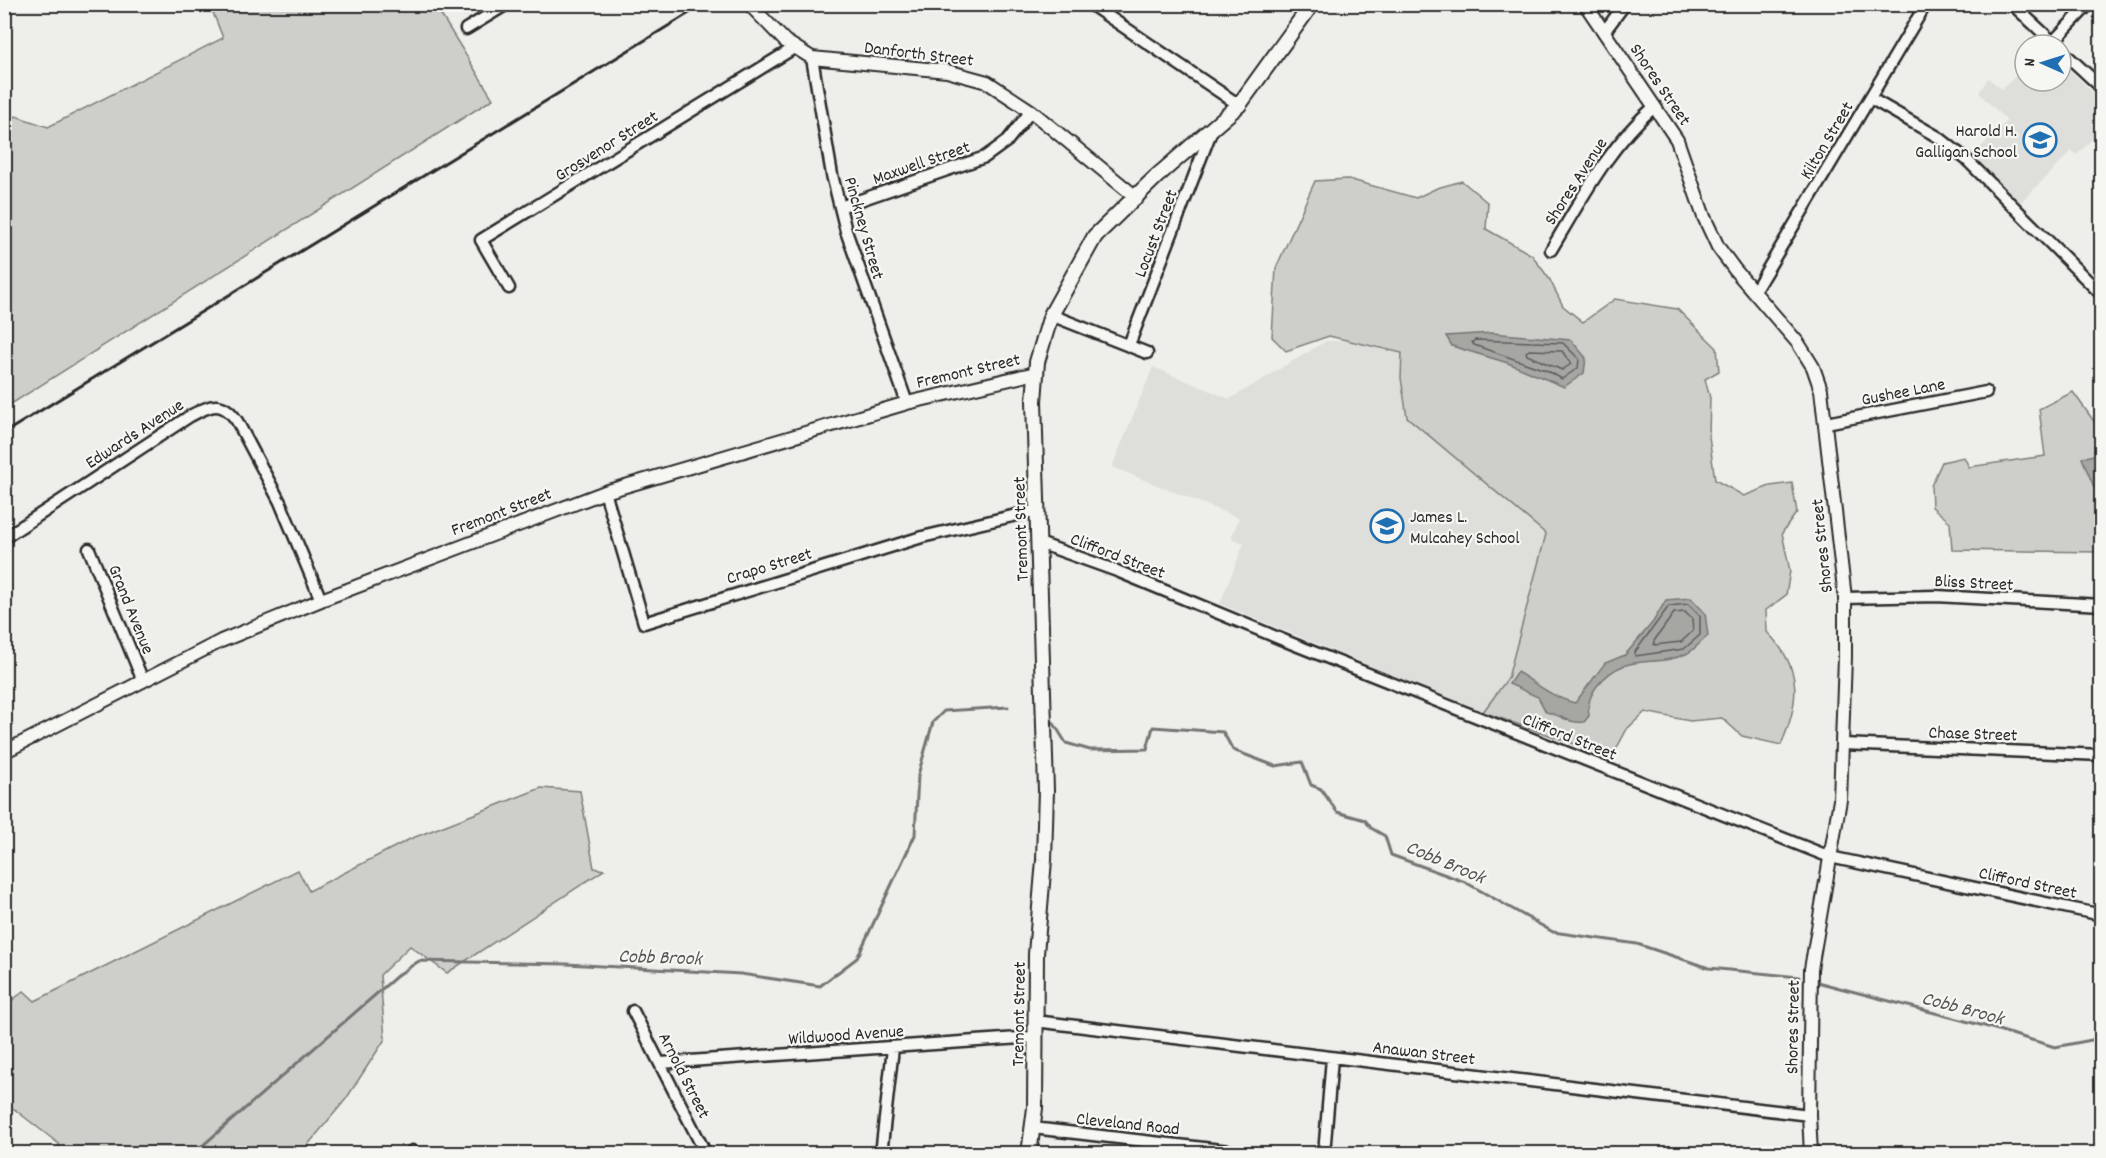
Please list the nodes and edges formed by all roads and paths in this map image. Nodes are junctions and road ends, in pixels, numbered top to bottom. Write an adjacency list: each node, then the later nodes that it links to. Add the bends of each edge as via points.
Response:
1 (507, 4): 10 (street)
2 (750, 4): 14 (street, Danforth Street)
3 (1090, 4): 19 (street)
4 (1585, 4): 11 (street, Shores Street)
5 (1625, 4): 11 (street)
6 (1926, 4): 18 (street, Kilton Street)
7 (2012, 4): 12 (street)
8 (2090, 4): 13 (street)
9 (1305, 7): 19 (main road, Tremont Street)
10 (466, 29)
11 (1604, 32): 20 (street, Shores Street)
12 (2042, 33)
13 (2067, 33)
14 (794, 48): 15 (street, Danforth Street); 26 (street, Grosvenor Street, via 482,240)
15 (812, 58): 21 (street, Danforth Street, via 964,74 994,86); 24 (street, Pinckney Street)
16 (2073, 62): 17 (street)
17 (2102, 88)
18 (1870, 98): 27 (street, Kilton Street); 28 (street, via 1938,137 1966,159)
19 (1239, 105): 22 (main road, Tremont Street)
20 (1655, 106): 25 (street, Shores Avenue, via 1602,163); 27 (street, Shores Street, via 1681,148 1714,238)
21 (1031, 111): 23 (street, Danforth Street); 24 (street, Maxwell Street, via 1007,141 985,157)
22 (1211, 132): 23 (main road, Tremont Street, via 1157,176); 30 (street, Locust Street)
23 (1137, 198): 29 (main road, Tremont Street, via 1095,236)
24 (840, 207): 34 (street, Pinckney Street)
25 (1551, 250)
26 (509, 288)
27 (1754, 292): 35 (street, Shores Street, via 1810,362 1821,390)
28 (2102, 295)
29 (1050, 315): 30 (street); 32 (main road, Tremont Street)
30 (1129, 345): 31 (street)
31 (1147, 353)
32 (1036, 373): 34 (street, Fremont Street); 37 (main road, Tremont Street)
33 (1986, 392): 35 (street, Gushee Lane)
34 (907, 403): 36 (street, Fremont Street)
35 (1826, 423): 41 (street, Shores Street)
36 (605, 492): 37 (street, Crapo Street, via 644,623 910,540); 42 (street, Fremont Street)
37 (1038, 510): 39 (main road, Tremont Street)
38 (4, 538): 42 (street, Edwards Avenue, via 190,416 204,408 221,406 237,421 280,502)
39 (1039, 543): 48 (street, Clifford Street); 51 (main road, Tremont Street, via 1046,790)
40 (89, 549): 44 (street, Grand Avenue)
41 (1845, 598): 43 (street, Bliss Street, via 1935,596); 45 (street, Shores Street)
42 (321, 600): 44 (street, Fremont Street, via 221,641)
43 (2102, 605)
44 (143, 681): 46 (street, Fremont Street)
45 (1843, 744): 47 (street, Chase Street); 48 (street, Shores Street)
46 (4, 752)
47 (2102, 755)
48 (1830, 857): 49 (street, Clifford Street); 56 (street, Shores Street, via 1811,969)
49 (2102, 915)
50 (633, 1011): 55 (street, Arnold Street)
51 (1035, 1021): 52 (main road, Tremont Street); 54 (street, Anawan Street)
52 (1034, 1037): 53 (street, Wildwood Avenue); 57 (main road, Tremont Street)
53 (893, 1048): 55 (street, Wildwood Avenue); 59 (street)
54 (1332, 1058): 56 (street, Anawan Street); 62 (street)
55 (661, 1064): 58 (street, Arnold Street)
56 (1809, 1115): 63 (street, Shores Street)
57 (1033, 1128): 60 (main road, Tremont Street); 61 (street, Cleveland Road)
58 (706, 1154)
59 (881, 1154)
60 (1029, 1154)
61 (1255, 1154)
62 (1324, 1154)
63 (1811, 1154)

